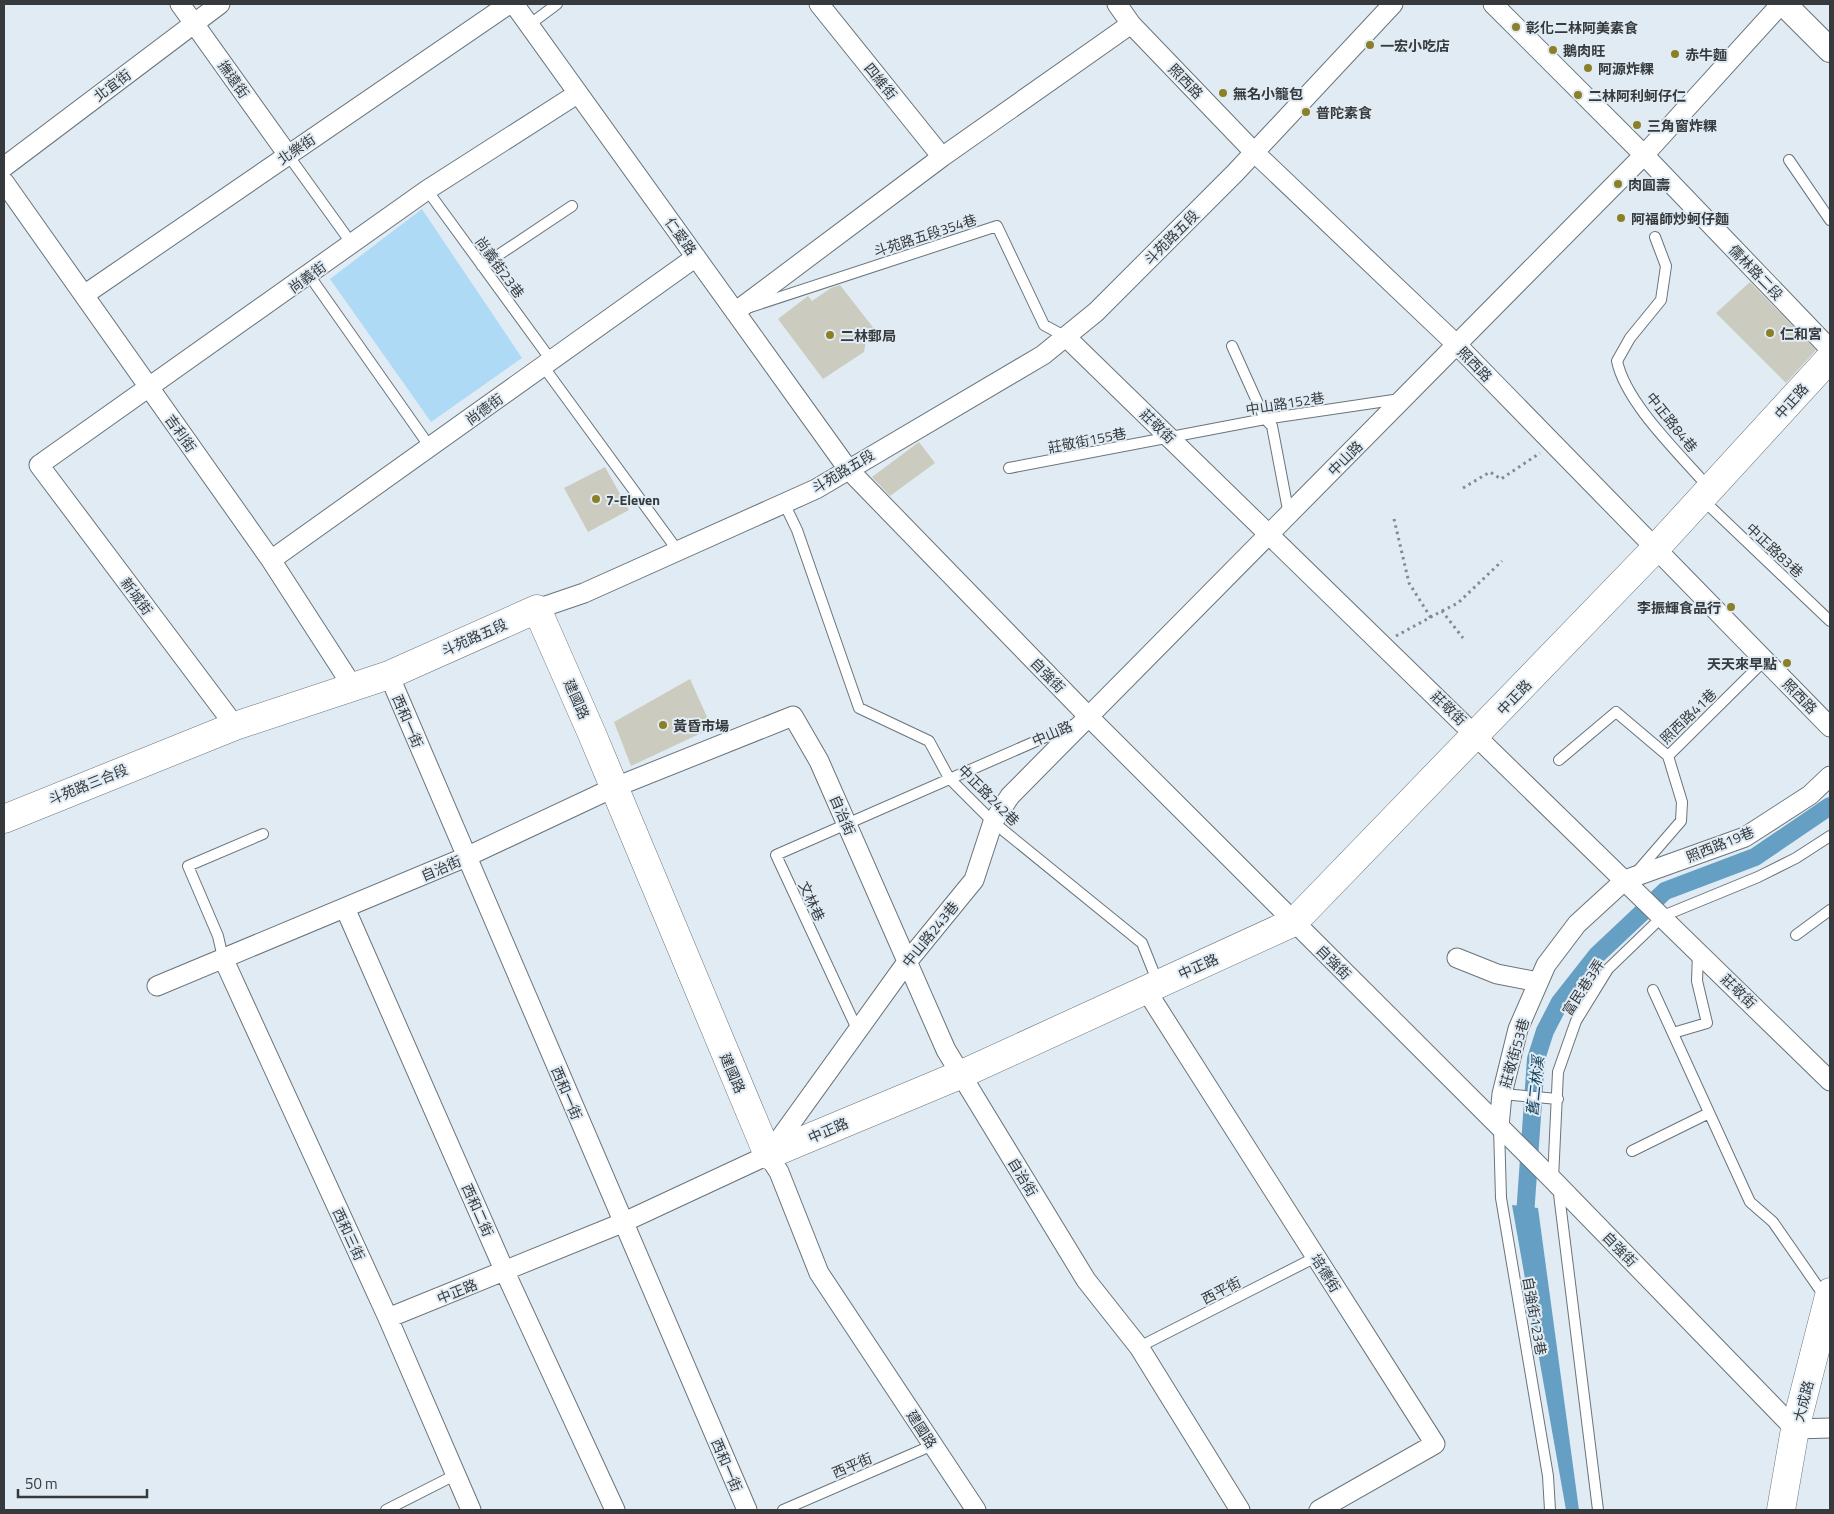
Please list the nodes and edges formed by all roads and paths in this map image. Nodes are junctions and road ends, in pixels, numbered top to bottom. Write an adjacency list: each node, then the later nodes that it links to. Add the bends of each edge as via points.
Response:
1 (180, 4): 11 (street, 撫遠街)
2 (220, 4): 11 (street, 北宜街)
3 (509, 4): 17 (street, 北樂街)
4 (514, 4): 13 (street, 仁愛路)
5 (558, 4): 13 (lane)
6 (819, 4): 19 (street, 四維街)
7 (1119, 4): 12 (street, 照西路)
8 (1393, 4): 16 (street, 斗苑路五段)
9 (1492, 4): 18 (street, 儒林路二段)
10 (1782, 4): 14 (street); 18 (street, 中山路)
11 (194, 23): 17 (street, 撫遠街); 21 (street, 北宜街)
12 (1131, 24): 16 (street, 照西路); 19 (street)
13 (530, 25): 15 (street, 仁愛路)
14 (1830, 50)
15 (577, 94): 23 (street, 尚義街); 28 (street, 仁愛路)
16 (1254, 152): 33 (street, 斗苑路五段, via 1096,312); 34 (street, 照西路)
17 (288, 155): 27 (lane); 31 (street, 北樂街)
18 (1644, 156): 34 (street, 中山路); 36 (street, 儒林路二段)
19 (942, 157): 32 (street)
20 (1789, 160): 25 (lane)
21 (4, 167)
22 (4, 182): 31 (street, 吉利街)
23 (427, 190): 27 (street, 尚義街); 29 (lane, 尚義街23巷)
24 (572, 206): 29 (lane)
25 (1830, 220)
26 (1655, 237): 49 (lane, 中正路84巷, via 1666,266 1661,300 1616,361 1619,373 1646,415)
27 (352, 244): 30 (street, 尚義街)
28 (696, 257): 32 (street, 仁愛路); 38 (street, 尚德街)
29 (482, 266): 38 (lane, 尚義街23巷)
30 (309, 275): 39 (street, 尚義街); 44 (lane)
31 (84, 295): 39 (street, 吉利街)
32 (735, 312): 33 (lane, 斗苑路五段354巷, via 997,226 1044,325); 47 (street, 仁愛路)
33 (1066, 337): 42 (street, 莊敬街); 47 (street, 斗苑路五段, via 1044,354)
34 (1456, 345): 40 (street, 中山路); 43 (street, 照西路)
35 (1232, 346): 41 (lane)
36 (1830, 349)
37 (1830, 358): 49 (main road, 中正路)
38 (547, 363): 44 (street, 尚德街); 55 (lane, 尚義街23巷)
39 (150, 388): 45 (street, 尚義街); 56 (street, 吉利街)
40 (1404, 399): 41 (lane, 中山路152巷); 51 (street, 中山路)
41 (1265, 419): 42 (lane, 中山路152巷); 51 (lane, via 1272,426)
42 (1171, 438): 46 (lane, 莊敬街155巷); 53 (street, 莊敬街)
43 (1553, 444): 48 (path, via 1501,479 1490,472); 54 (street, 照西路)
44 (430, 447): 56 (street, 尚德街)
45 (39, 465): 68 (street, 新城街)
46 (1008, 468)
47 (848, 469): 50 (street, 斗苑路五段, via 816,489); 67 (street, 自強街)
48 (1463, 488)
49 (1706, 494): 54 (main road, 中正路); 61 (lane, 中正路83巷)
50 (784, 503): 55 (street, 斗苑路五段); 75 (lane, 中正路242巷, via 797,530 859,708 929,741)
51 (1289, 514): 53 (street, 中山路)
52 (1394, 519): 60 (path, via 1409,583)
53 (1271, 534): 63 (street, 莊敬街); 67 (street, 中山路)
54 (1655, 549): 64 (street, 照西路); 70 (main road, 中正路)
55 (678, 550): 58 (street, 斗苑路五段, via 584,593)
56 (271, 560): 66 (street, 吉利街)
57 (1502, 561): 59 (path, via 1458,603)
58 (537, 610): 65 (main road, 斗苑路五段); 76 (main road, 建國路)
59 (1442, 611): 60 (path); 62 (path)
60 (1431, 618): 63 (path)
61 (1830, 621)
62 (1463, 638)
63 (1382, 643): 70 (street, 莊敬街)
64 (1765, 660): 69 (street, 照西路); 72 (lane, 照西路41巷)
65 (389, 675): 66 (main road, 斗苑路五段); 82 (street, 西和一街)
66 (353, 687): 68 (main road, 斗苑路五段)
67 (1089, 717): 75 (lane, 中山路); 78 (street, 中山路243巷, via 1010,796); 87 (street, 自強街)
68 (235, 726): 71 (main road, 斗苑路五段)
69 (1830, 727)
70 (1477, 735): 83 (street, 莊敬街); 87 (main road, 中正路)
71 (173, 750): 77 (main road, 斗苑路三合段)
72 (1668, 756): 73 (lane, 照西路41巷, via 1616,712); 83 (lane, via 1682,802 1682,821)
73 (1559, 760)
74 (1830, 776): 83 (street, 照西路19巷, via 1810,795 1745,837)
75 (950, 778): 78 (lane, 中正路242巷); 79 (lane, 中山路)
76 (613, 788): 79 (street, 自治街, via 793,716 819,762); 82 (street, 自治街); 106 (main road, 建國路)
77 (4, 819)
78 (992, 822): 92 (street, 中山路243巷, via 974,880); 95 (lane, 中正路242巷, via 1142,943)
79 (846, 823): 92 (street, 自治街); 97 (lane, 文林巷, via 776,856)
80 (263, 834): 90 (lane, via 188,866)
81 (1830, 836): 86 (lane, via 1758,877)
82 (466, 857): 84 (street, 自治街); 108 (street, 西和一街)
83 (1628, 879): 86 (street, 莊敬街); 93 (street, 莊敬街53巷, via 1577,924 1546,965)
84 (345, 908): 90 (street, 自治街); 110 (street, 西和二街)
85 (1830, 910): 88 (lane)
86 (1663, 916): 89 (street, 莊敬街); 102 (lane, 富民巷3弄, via 1608,969 1576,1021 1558,1072)
87 (1294, 922): 95 (main road, 中正路); 104 (street, 自強街)
88 (1796, 935)
89 (1698, 950): 98 (lane, via 1697,981 1707,1022); 100 (street, 莊敬街)
90 (224, 958): 94 (street, 自治街); 112 (street, 西和三街)
91 (1457, 958): 93 (street, via 1497,974)
92 (907, 962): 97 (street, 中山路243巷); 99 (street, 自治街, via 946,1050)
93 (1538, 982): 101 (street, 莊敬街53巷, via 1518,1029)
94 (156, 986)
95 (1152, 986): 99 (main road, 中正路); 109 (street, 培德街)
96 (1653, 990): 98 (lane)
97 (857, 1029): 106 (street, 中山路243巷)
98 (1673, 1033): 103 (lane)
99 (962, 1074): 106 (main road, 中正路); 113 (street, 自治街, via 1086,1280)
100 (1830, 1081)
101 (1502, 1094): 102 (lane); 104 (street, 莊敬街53巷)
102 (1558, 1099): 107 (lane, 富民巷3弄)
103 (1709, 1113): 105 (lane); 111 (lane, via 1750,1202 1773,1222)
104 (1499, 1126): 107 (street, 自強街); 126 (lane, 自強街123巷, via 1501,1198 1548,1476)
105 (1632, 1151)
106 (768, 1155): 108 (street, 中正路); 116 (street, 建國路, via 820,1273)
107 (1555, 1182): 115 (street, 自強街); 127 (lane, 富民巷3弄)
108 (622, 1223): 110 (street, 中正路); 121 (street, 西和一街)
109 (1316, 1257): 113 (lane, 西平街); 125 (street, 培德街, via 1435,1444)
110 (505, 1272): 112 (street, 中正路); 120 (street, 西和二街)
111 (1829, 1297): 115 (main road, 大成路)
112 (388, 1318): 117 (street, 西和三街)
113 (1140, 1347): 124 (street, 自治街)
114 (1830, 1428): 115 (street)
115 (1795, 1429): 128 (main road, 大成路)
116 (933, 1445): 122 (lane, 西平街); 123 (street, 建國路)
117 (457, 1474): 118 (lane); 119 (street, 西和三街)
118 (386, 1510)
119 (471, 1510)
120 (615, 1510)
121 (747, 1510)
122 (783, 1510)
123 (976, 1510)
124 (1240, 1510)
125 (1319, 1510)
126 (1550, 1510)
127 (1598, 1510)
128 (1781, 1510)

